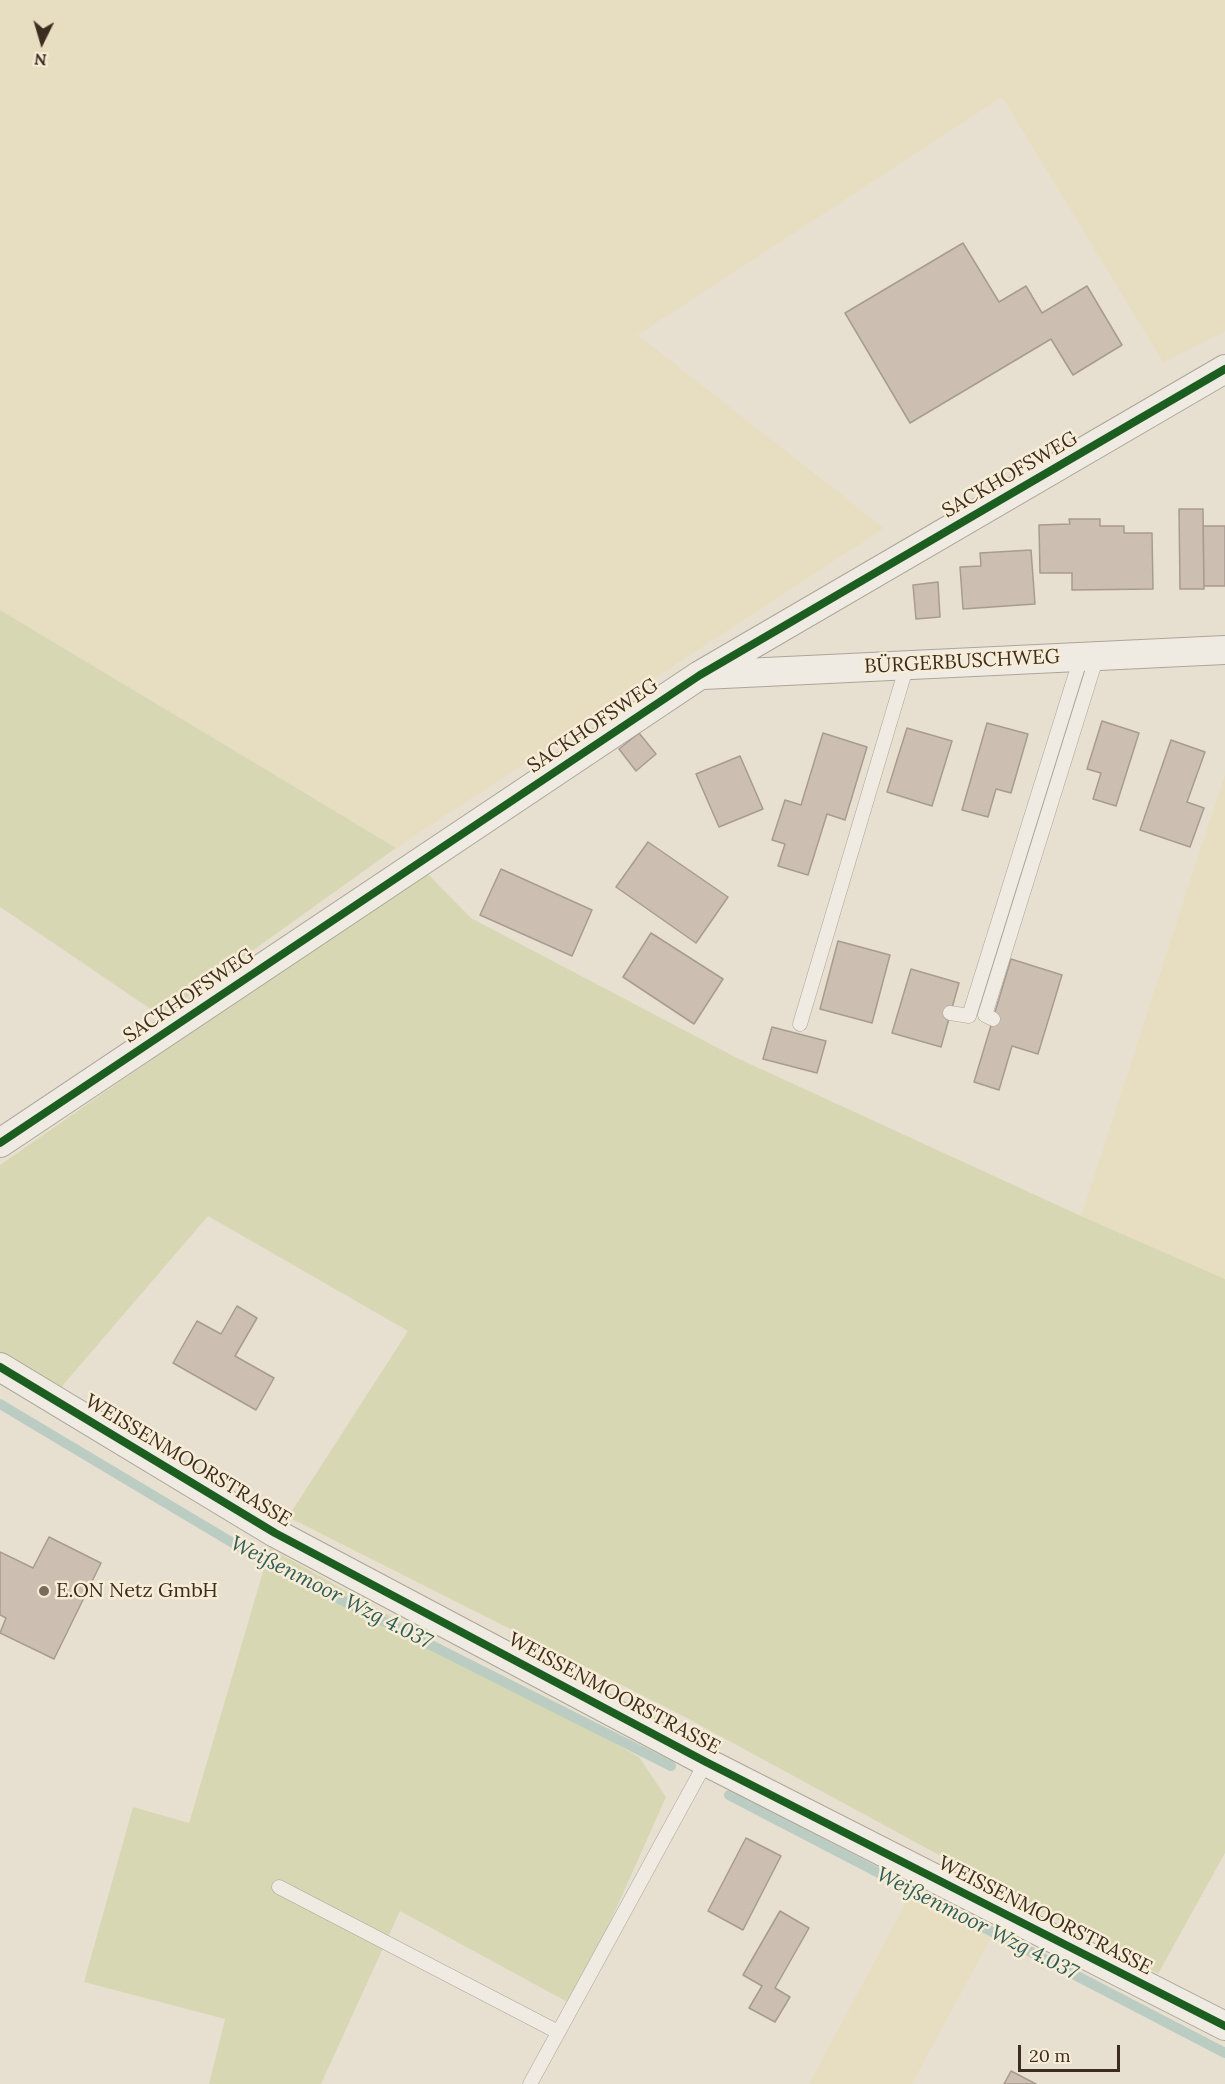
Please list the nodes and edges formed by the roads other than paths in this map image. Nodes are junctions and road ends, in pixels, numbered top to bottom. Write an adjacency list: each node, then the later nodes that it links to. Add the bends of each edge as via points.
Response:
1 (1225, 369): 5 (street, SACKHOFSWEG)
2 (1225, 650): 3 (street, BÜRGERBUSCHWEG)
3 (1089, 656): 4 (street, BÜRGERBUSCHWEG); 6 (lane, via 969,1016); 7 (lane, via 985,1015)
4 (908, 665): 5 (street, BÜRGERBUSCHWEG); 8 (lane)
5 (700, 675): 9 (street, SACKHOFSWEG)
6 (950, 1013)
7 (993, 1020)
8 (800, 1024)
9 (0, 1143)
10 (0, 1367): 11 (street, WEISSENMOORSTRASSE, via 275,1533)
11 (706, 1762): 13 (street, WEISSENMOORSTRASSE); 14 (lane)
12 (279, 1887): 14 (lane)
13 (1225, 2026)
14 (558, 2032): 15 (lane)
15 (530, 2084)

